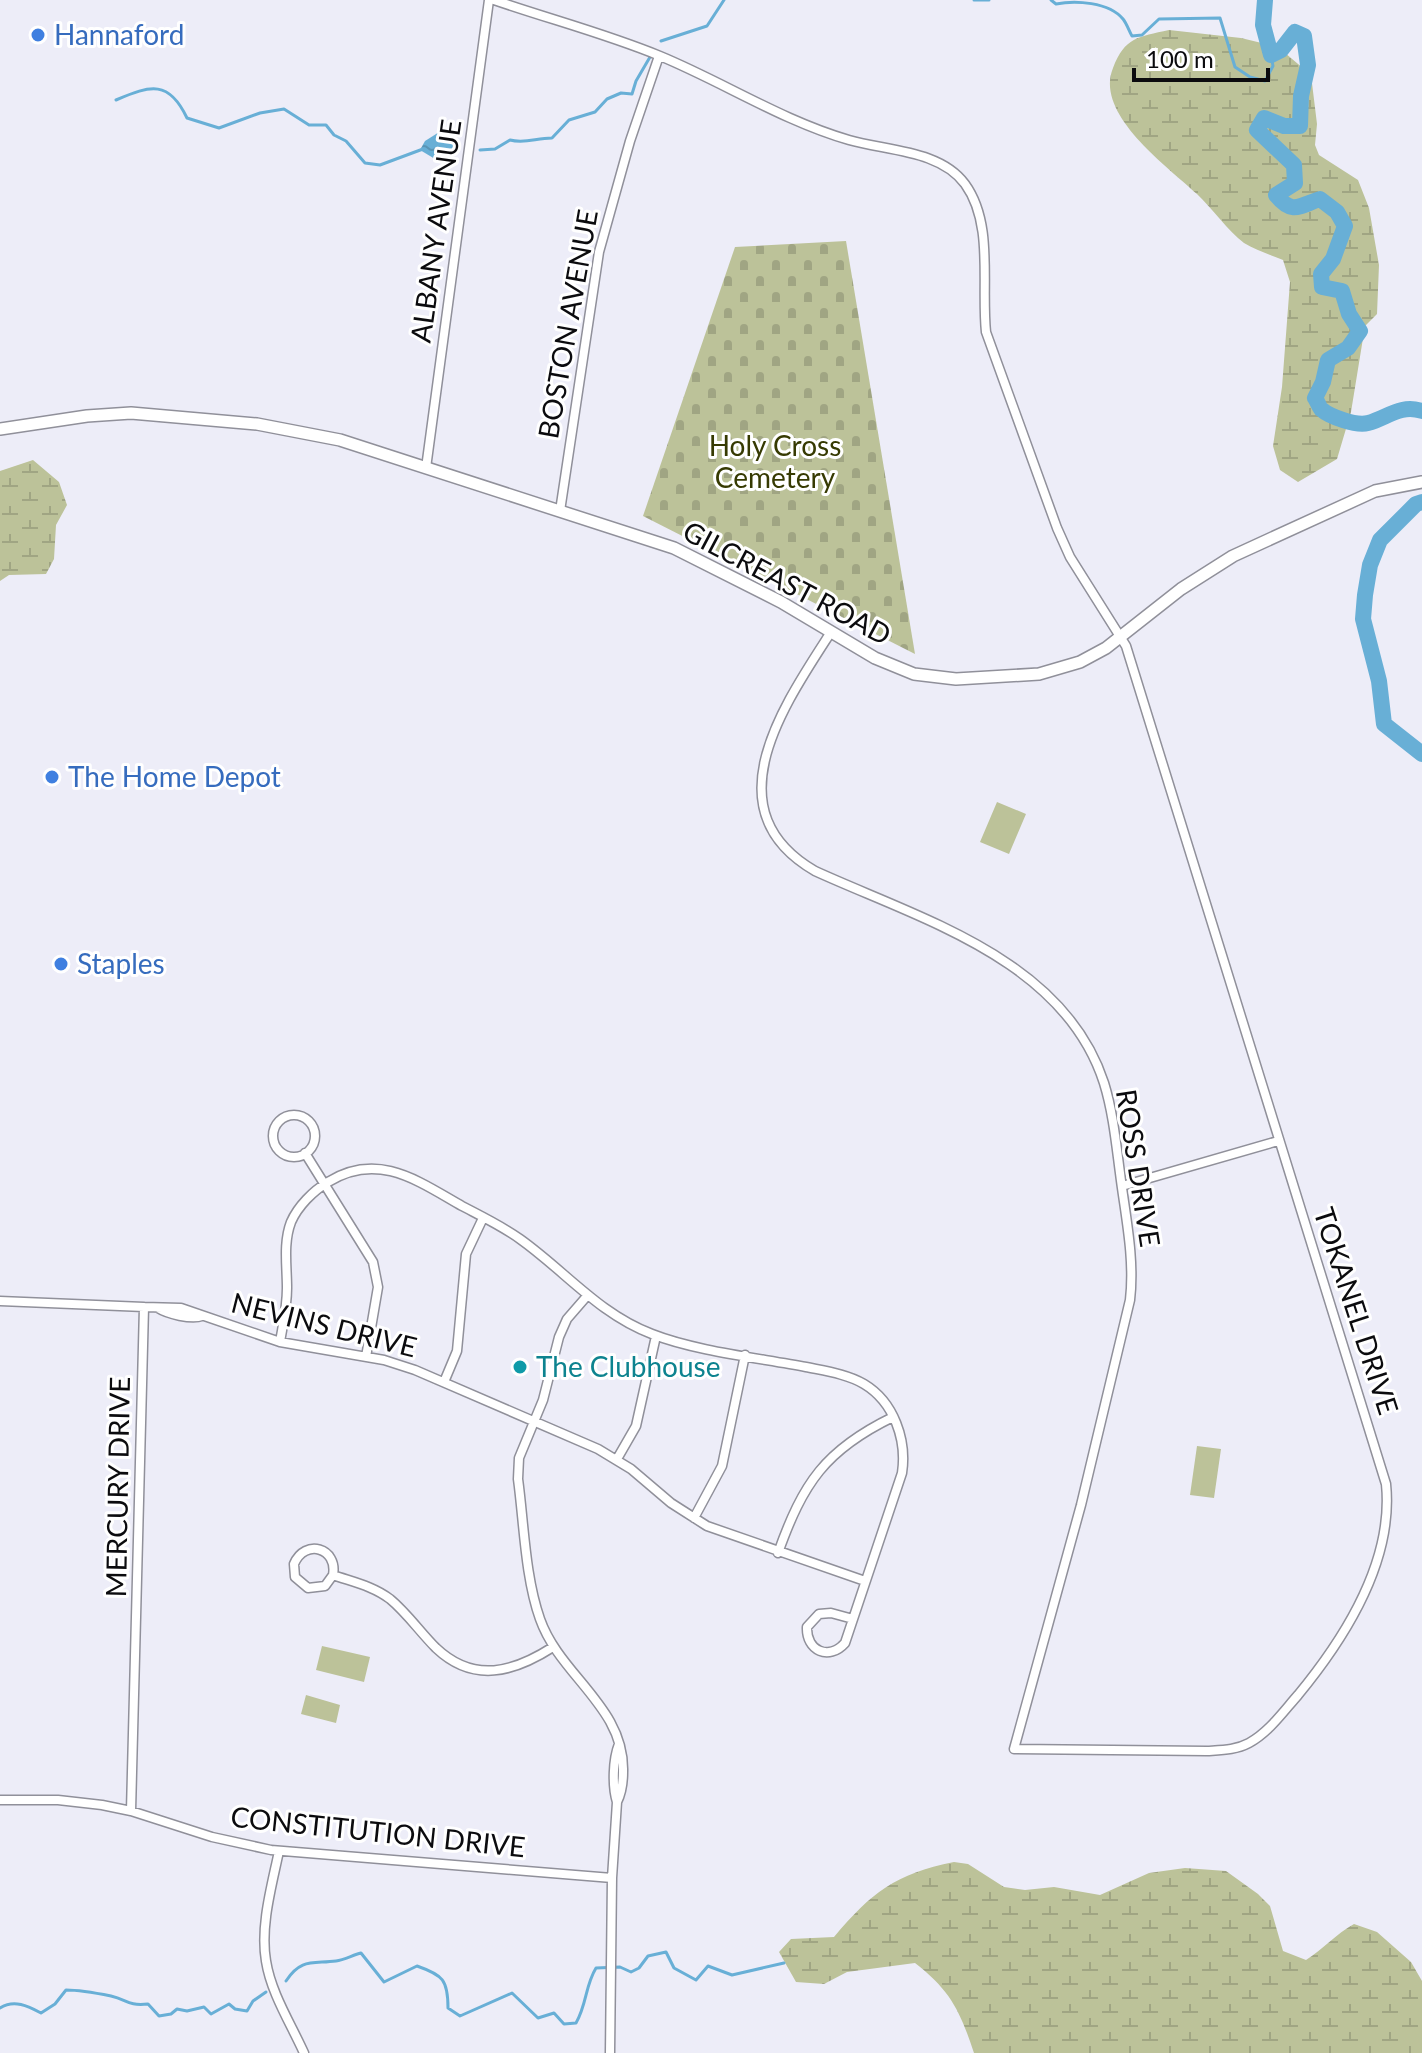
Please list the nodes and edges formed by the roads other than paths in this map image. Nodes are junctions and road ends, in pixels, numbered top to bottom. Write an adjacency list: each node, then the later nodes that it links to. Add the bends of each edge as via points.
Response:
1 (492, 0): 2 (street, TOKANEL DRIVE); 4 (street, ALBANY AVENUE)
2 (659, 56): 6 (street, BOSTON AVENUE, via 599,252); 8 (street, TOKANEL DRIVE, via 825,132 927,158 962,180 981,217 982,301 998,370 1064,543)
3 (0, 429): 4 (street, GILCREAST ROAD, via 131,413 194,417 309,433)
4 (426, 468): 6 (street, GILCREAST ROAD)
5 (1422, 482): 8 (street, GILCREAST ROAD, via 1375,491 1233,556)
6 (560, 511): 7 (street, GILCREAST ROAD, via 693,556)
7 (831, 632): 8 (street, GILCREAST ROAD, via 894,667 956,679 1061,669); 12 (street, ROSS DRIVE, via 785,705 769,743 762,785 769,825 796,860 958,934 1045,993 1073,1026 1103,1081)
8 (1121, 636): 9 (street, TOKANEL DRIVE)
9 (1278, 1141): 12 (street); 31 (street, TOKANEL DRIVE, via 1386,1484 1387,1527 1358,1606 1326,1661 1279,1717 1248,1744 1207,1751)
10 (305, 1153): 10 (street, via 315,1139 312,1126 299,1116 282,1120 274,1134 276,1146 289,1156); 11 (street)
11 (324, 1184): 13 (street, via 350,1172 391,1170); 18 (street, via 291,1223); 20 (street, via 373,1262 378,1287)
12 (1122, 1186): 31 (street, ROSS DRIVE, via 1130,1300)
13 (483, 1218): 14 (street, via 518,1237); 21 (street, via 466,1254 457,1351)
14 (587, 1296): 17 (street); 23 (street, via 562,1328)
15 (0, 1301): 16 (street)
16 (144, 1307): 18 (street, NEVINS DRIVE, via 197,1312); 33 (street, MERCURY DRIVE)
17 (656, 1336): 19 (street); 24 (street, via 636,1426)
18 (280, 1342): 20 (street, NEVINS DRIVE)
19 (745, 1355): 22 (street, via 850,1377 873,1390); 25 (street, via 722,1466)
20 (366, 1357): 21 (street, NEVINS DRIVE)
21 (444, 1382): 23 (street, NEVINS DRIVE)
22 (893, 1417): 26 (street, via 831,1457 811,1480); 28 (street, via 904,1450 902,1473)
23 (535, 1421): 24 (street, NEVINS DRIVE); 30 (street, via 519,1458 518,1479 536,1606)
24 (617, 1459): 25 (street, NEVINS DRIVE)
25 (694, 1518): 26 (street, NEVINS DRIVE)
26 (778, 1553): 28 (street, NEVINS DRIVE)
27 (333, 1575): 27 (street, via 325,1586 308,1588 297,1581 294,1564 305,1550 322,1549 333,1562); 30 (street, via 389,1598 435,1648 461,1665 507,1670)
28 (865, 1581): 29 (street)
29 (853, 1619): 29 (street, via 819,1614 807,1627 808,1641 821,1652 839,1650)
30 (553, 1647): 35 (street, via 606,1712 622,1751)
31 (1014, 1749)
32 (0, 1800): 33 (street, CONSTITUTION DRIVE, via 58,1800)
33 (131, 1811): 34 (street, CONSTITUTION DRIVE)
34 (279, 1851): 35 (street, CONSTITUTION DRIVE); 36 (street, via 266,1960)
35 (612, 1878): 37 (street)
36 (304, 2053)
37 (610, 2053)

